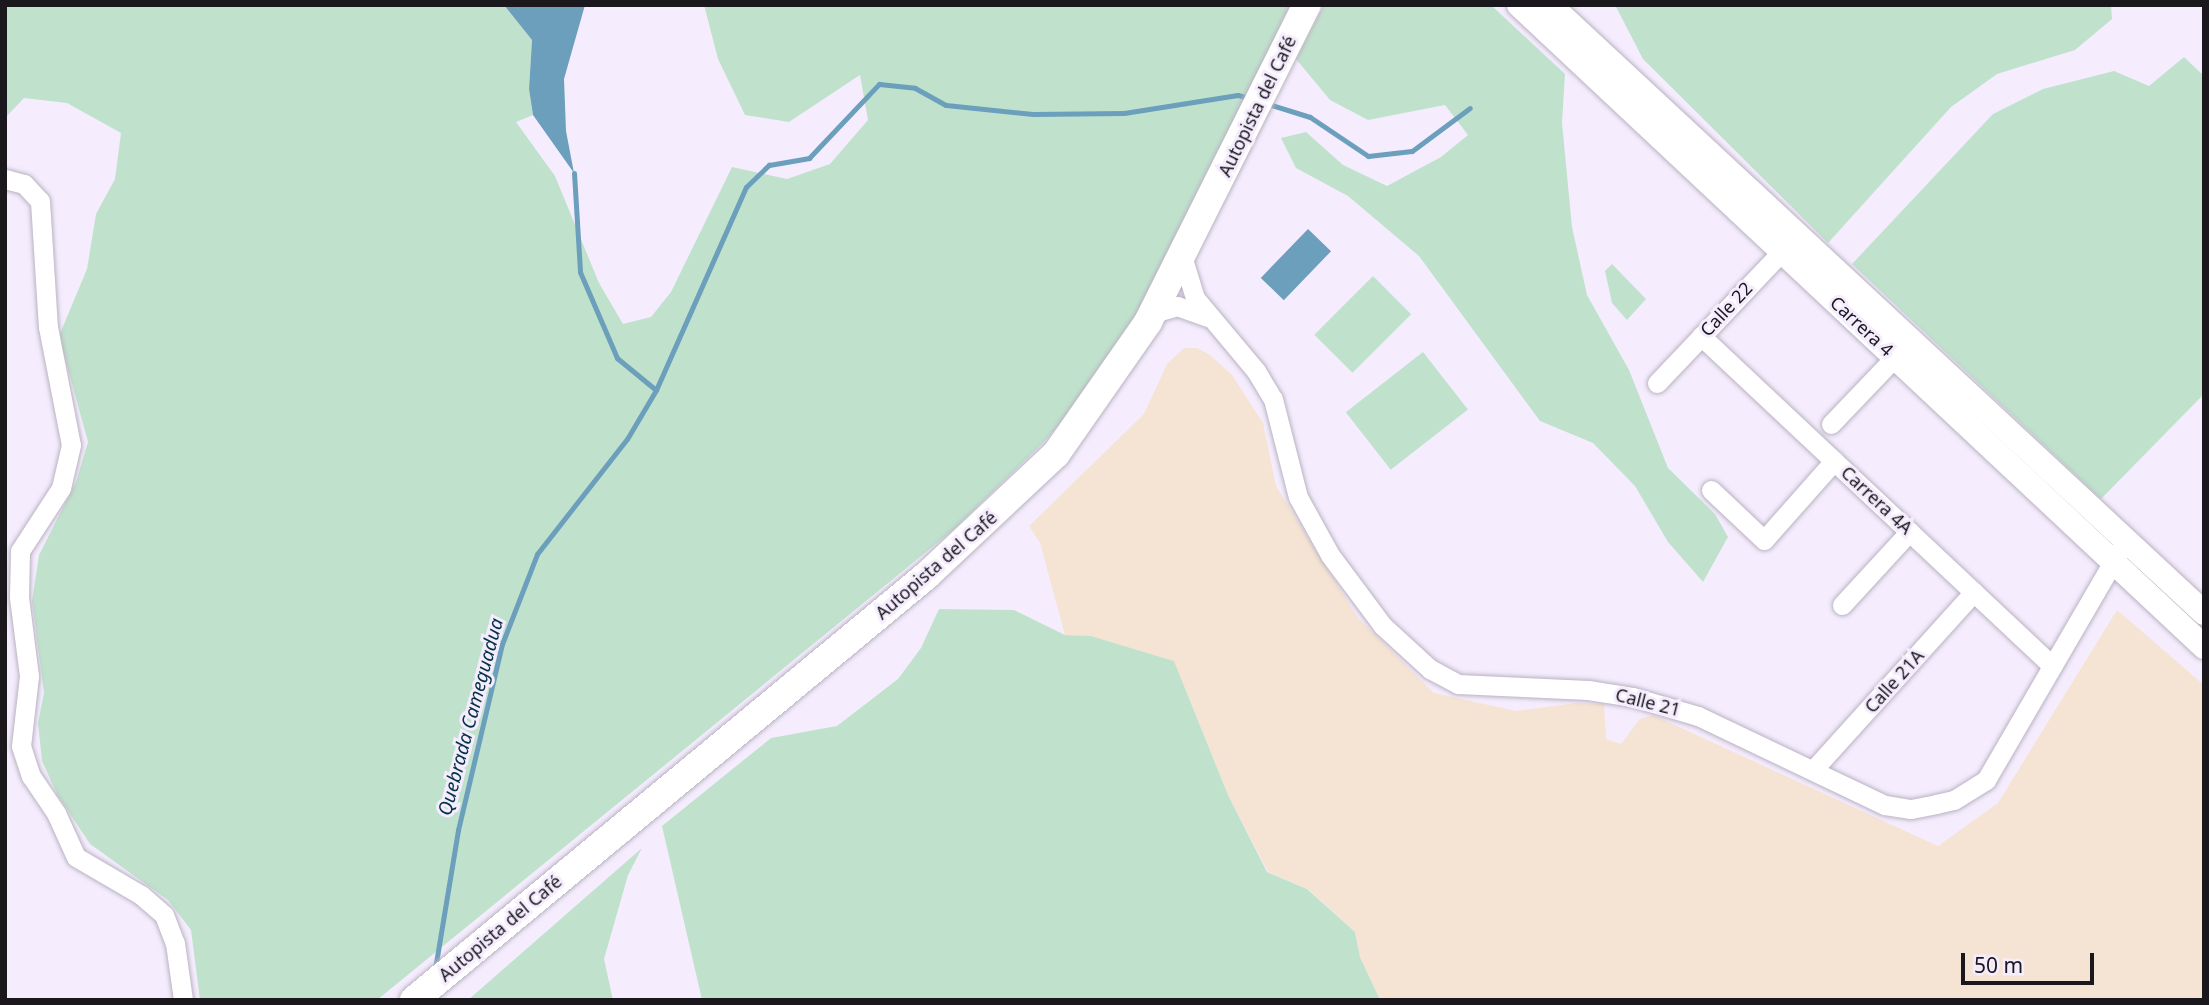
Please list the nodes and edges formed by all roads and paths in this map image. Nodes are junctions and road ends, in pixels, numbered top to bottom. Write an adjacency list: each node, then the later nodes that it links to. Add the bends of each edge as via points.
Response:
1 (1519, 5): 5 (main road, Carrera 4)
2 (1550, 5): 5 (main road, Carrera 4)
3 (1301, 16): 6 (highway, Autopista del Café)
4 (5, 179): 24 (street, via 24,184 40,201 48,327 71,445 61,488 20,551 19,597 29,676 21,746 31,776 56,813 76,857 141,895 164,915 175,943)
5 (1789, 244): 9 (street, Calle 22); 10 (main road, Carrera 4); 16 (main road, Carrera 4)
6 (1182, 256): 7 (highway, Autopista del Café); 8 (street, Calle 21, via 1195,299)
7 (1153, 313): 8 (street, Calle 21, via 1177,306); 25 (highway, Autopista del Café, via 1082,423 997,513)
8 (1211, 319): 23 (street, Calle 21, via 1273,398 1298,497 1324,544 1384,626 1430,669 1472,688 1588,690 1633,696 1698,716)
9 (1701, 336): 11 (street, Calle 22); 13 (street, Carrera 4A)
10 (1895, 357): 12 (street); 17 (main road, Carrera 4)
11 (1657, 383)
12 (1831, 424)
13 (1834, 460): 14 (street, via 1764,540); 15 (street, Carrera 4A)
14 (1712, 490)
15 (1910, 531): 18 (street, Carrera 4A); 19 (street)
16 (2126, 540): 17 (street, Calle 21); 20 (main road, Carrera 4)
17 (2113, 562): 21 (main road, Carrera 4); 22 (street, Calle 21)
18 (1974, 592): 22 (street, Carrera 4A); 23 (street, Calle 21A)
19 (1842, 605)
20 (2204, 613)
21 (2204, 648)
22 (2052, 666): 23 (street, Calle 21, via 1986,780 1954,800 1911,809 1885,805)
23 (1813, 770)
24 (183, 1000)
25 (414, 1000)

